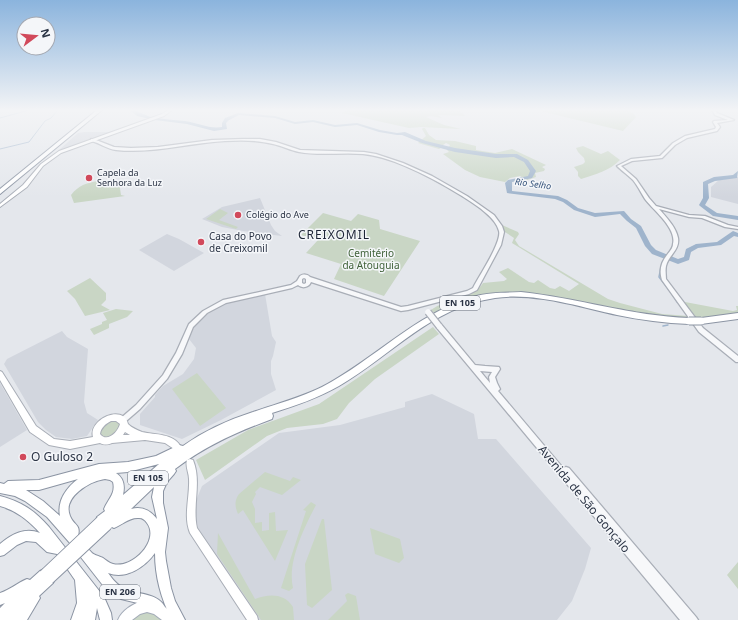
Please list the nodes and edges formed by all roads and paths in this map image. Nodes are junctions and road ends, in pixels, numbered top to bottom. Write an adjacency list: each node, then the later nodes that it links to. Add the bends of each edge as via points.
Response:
1 (60, 139): 5 (main road)
2 (65, 139): 6 (main road)
3 (683, 139): 8 (street, via 661,158 632,160 619,166 635,180)
4 (98, 140): 7 (main road, via 92,140 50,158 25,186); 10 (street, via 112,148 137,150 223,140 272,142 288,149 302,151 363,153 382,156 454,189 496,220 501,227 502,239 475,289)
5 (0, 188)
6 (0, 192)
7 (0, 206)
8 (655, 207): 9 (street, via 703,217); 14 (street, via 676,240 662,268 664,279 706,335)
9 (738, 228)
10 (422, 305): 15 (street, Avenida de São Gonçalo, bridge, via 474,366); 17 (street, via 401,309 302,277 292,286 225,301 205,312 191,326 164,377)
11 (738, 316): 13 (main road, EN 105)
12 (738, 320): 13 (main road, EN 105)
13 (702, 322): 23 (main road, EN 105, bridge, via 649,318 531,296 501,295 477,298 435,316 330,387 235,423)
14 (738, 360)
15 (484, 373): 48 (street, Avenida de São Gonçalo); 49 (street, Avenida de São Gonçalo, via 487,379 492,376 499,391)
16 (0, 374): 22 (main road, via 33,429 52,442 70,445)
17 (124, 423): 18 (main road, via 115,417 106,420); 19 (main road, via 133,432); 21 (main road, via 121,433)
18 (96, 431): 20 (main road); 22 (main road)
19 (145, 437): 21 (main road); 24 (main road, via 165,438)
20 (99, 440): 21 (main road); 22 (main road)
21 (112, 440)
22 (77, 443)
23 (201, 443): 26 (main road, via 192,442 167,456 141,464 99,469 39,485); 28 (main road, EN 105); 47 (main road, via 197,452 164,479 158,493 157,503 163,525 160,554 163,580 169,602)
24 (176, 447)
25 (190, 462): 39 (main road, via 194,475 190,506 193,530)
26 (0, 488): 29 (main road, EN 206, via 16,491 37,502)
27 (0, 501): 30 (main road, EN 206, via 11,503 27,513)
28 (104, 523): 29 (main road, via 120,489 114,477 105,474 83,482 67,500 64,513 74,530); 32 (main road, via 113,523 128,514 144,513 151,518 155,526 153,545 141,560 126,569 109,569 97,559); 33 (main road, EN 105, bridge)
29 (72, 538): 32 (main road, EN 206)
30 (59, 549): 31 (main road, via 51,548 41,537 32,534 14,541); 34 (main road, EN 206)
31 (0, 551)
32 (90, 559): 37 (main road, EN 206, via 109,584 118,591 153,602)
33 (47, 577): 36 (main road, via 35,579 12,595); 38 (main road, EN 105); 40 (main road, EN 105); 41 (main road)
34 (80, 577): 35 (main road); 44 (main road, EN 206, via 98,598)
35 (83, 592): 42 (main road, via 81,611); 43 (main road, via 91,604)
36 (0, 599)
37 (160, 610): 45 (main road, via 151,606 144,607); 46 (main road)
38 (0, 616)
39 (250, 618)
40 (5, 620)
41 (20, 620)
42 (77, 620)
43 (89, 620)
44 (106, 620)
45 (124, 620)
46 (170, 620)
47 (179, 620)
48 (686, 620)
49 (693, 620)

